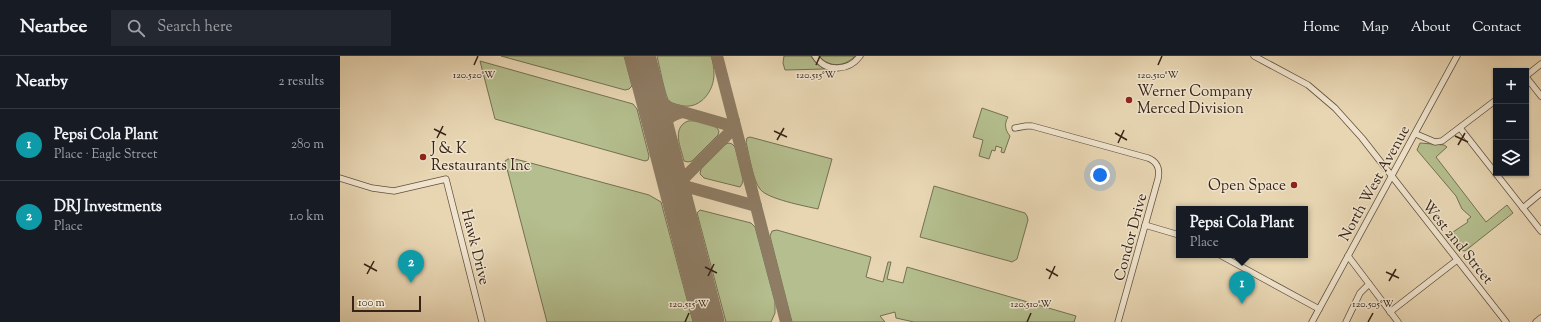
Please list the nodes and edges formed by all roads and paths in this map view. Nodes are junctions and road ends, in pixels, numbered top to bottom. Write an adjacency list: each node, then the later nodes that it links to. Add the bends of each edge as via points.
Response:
1 (815, 56): 2 (street, via 823,64 841,68 852,64)
2 (860, 56)
3 (1254, 56): 13 (street, West 2nd Street, via 1317,92 1349,123)
4 (1457, 56): 12 (street, North West Avenue)
5 (1541, 64): 6 (street)
6 (1529, 74)
7 (1529, 80): 8 (street)
8 (1541, 96)
9 (1493, 102): 11 (street)
10 (1015, 128): 17 (street, Condor Drive, via 1032,126 1152,159 1160,171)
11 (1460, 128): 12 (street, via 1442,141 1435,142); 16 (street)
12 (1416, 134): 13 (street, North West Avenue)
13 (1391, 177): 20 (street, North West Avenue); 22 (street, West 2nd Street)
14 (340, 178): 27 (street, Hawk Drive, via 372,188 394,191 446,179)
15 (1541, 193): 16 (street)
16 (1523, 208): 18 (street)
17 (1145, 225): 19 (street); 28 (street, Condor Drive)
18 (1541, 231)
19 (1176, 234)
20 (1348, 256): 23 (street); 24 (street, North West Avenue)
21 (1226, 258): 24 (street)
22 (1457, 260): 25 (street); 32 (street, West 2nd Street)
23 (1369, 284): 25 (street); 30 (street, via 1360,293)
24 (1319, 309): 29 (street, North West Avenue)
25 (1390, 312): 31 (street)
26 (1541, 318): 33 (street)
27 (482, 322)
28 (1118, 322)
29 (1312, 322)
30 (1346, 322)
31 (1398, 322)
32 (1506, 322)
33 (1536, 322)

